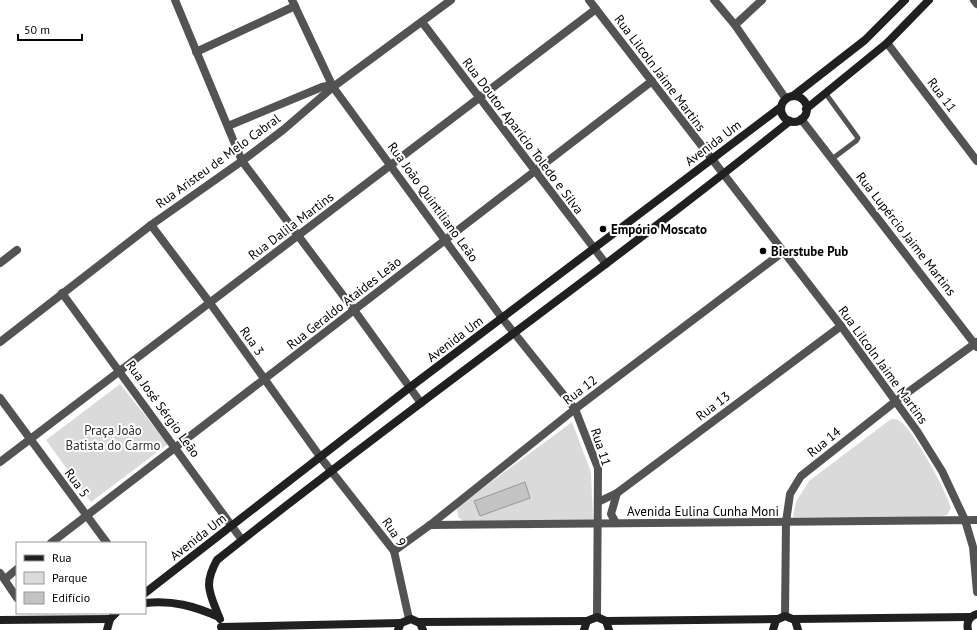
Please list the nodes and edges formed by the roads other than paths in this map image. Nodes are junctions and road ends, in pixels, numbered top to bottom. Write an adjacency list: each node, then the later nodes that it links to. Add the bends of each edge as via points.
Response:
1 (175, 0): 15 (street)
2 (451, 0): 12 (street, Rua Aristeu de Melo Cabral)
3 (589, 0): 11 (street, Rua Lilcoln Jaime Martins)
4 (714, 0): 13 (street)
5 (762, 0): 13 (street)
6 (905, 0): 19 (street, via 866,40)
7 (929, 0): 14 (street)
8 (974, 0): 10 (street)
9 (293, 3): 15 (street); 17 (street, Rua João Quintiliano Leão)
10 (977, 4)
11 (596, 9): 16 (street, Rua Lilcoln Jaime Martins); 20 (street, Rua Dalila Martins)
12 (422, 22): 17 (street, Rua Aristeu de Melo Cabral); 20 (street, Rua Doutor Aparício Toledo e Silva)
13 (735, 25): 19 (street)
14 (887, 43): 18 (street); 29 (street, Rua 11)
15 (196, 52): 25 (street)
16 (652, 82): 27 (street, Rua Lilcoln Jaime Martins); 31 (street, Rua Geraldo Ataides Leão)
17 (333, 86): 25 (street, via 322,88); 28 (street, Rua Aristeu de Melo Cabral, via 283,130); 30 (street, Rua João Quintiliano Leão)
18 (826, 94): 22 (street); 26 (lane, via 858,138)
19 (790, 97): 21 (street); 22 (street, via 803,100)
20 (479, 98): 30 (street, Rua Dalila Martins); 31 (street, Rua Doutor Aparício Toledo e Silva)
21 (781, 107): 24 (street, via 782,115); 27 (street, Avenida Um)
22 (806, 109): 23 (street)
23 (801, 118): 24 (street); 26 (street, Rua Lupércio Jaime Martins)
24 (790, 121): 32 (street)
25 (228, 126): 28 (street)
26 (832, 158): 48 (street, Rua Lupércio Jaime Martins)
27 (711, 160): 32 (street, Rua Lilcoln Jaime Martins); 36 (street, Avenida Um)
28 (242, 161): 33 (street, Rua Aristeu de Melo Cabral); 34 (street)
29 (977, 161)
30 (391, 165): 34 (street, Rua Dalila Martins); 35 (street, Rua João Quintiliano Leão)
31 (535, 171): 35 (street, Rua Geraldo Ataides Leão); 36 (street, Rua Doutor Aparício Toledo e Silva)
32 (722, 175): 38 (street, Rua Lilcoln Jaime Martins); 40 (street)
33 (151, 225): 41 (street, Rua Aristeu de Melo Cabral); 42 (street, Rua 3)
34 (298, 236): 42 (street, Rua Dalila Martins); 43 (street)
35 (445, 240): 43 (street, Rua Geraldo Ataides Leão); 44 (street, Rua João Quintiliano Leão)
36 (594, 249): 40 (street, Rua Doutor Aparício Toledo e Silva); 44 (street, Avenida Um)
37 (17, 250): 39 (street)
38 (783, 252): 45 (street, Rua Lilcoln Jaime Martins); 55 (street, Rua 12)
39 (0, 263)
40 (606, 264): 46 (street)
41 (62, 293): 47 (street, Rua Aristeu de Melo Cabral); 49 (street, Rua José Sérgio Leão)
42 (210, 303): 49 (street, Rua Dalila Martins); 50 (street, Rua 3)
43 (354, 310): 50 (street, Rua Geraldo Ataides Leão); 51 (street)
44 (502, 318): 46 (street, Rua João Quintiliano Leão); 51 (street, Avenida Um)
45 (840, 326): 53 (street, Rua Lilcoln Jaime Martins); 61 (street, Rua 13)
46 (514, 332): 54 (street); 55 (street, Rua 11)
47 (0, 342)
48 (976, 344): 53 (street, Rua 14)
49 (121, 371): 56 (street, Rua Dalila Martins); 57 (street, Rua José Sérgio Leão)
50 (264, 380): 57 (street, Rua Geraldo Ataides Leão); 58 (street, Rua 3)
51 (410, 388): 54 (street); 58 (street, Avenida Um)
52 (0, 398): 56 (street, Rua 5)
53 (896, 401): 64 (street, Rua Lilcoln Jaime Martins, via 942,471); 66 (street, Rua 14, via 801,476 790,494)
54 (421, 403): 60 (street)
55 (575, 409): 62 (street, Rua 11, via 598,468); 69 (street, Rua 12)
56 (30, 440): 59 (street, Rua Dalila Martins); 63 (street, Rua 5)
57 (176, 447): 63 (street, Rua Geraldo Ataides Leão); 70 (street, Rua José Sérgio Leão)
58 (320, 458): 60 (street, Rua 3); 70 (street, Avenida Um)
59 (0, 462)
60 (332, 471): 71 (street); 74 (street, Rua 9)
61 (616, 493): 62 (street, Rua 13); 67 (street, via 610,514)
62 (598, 502): 68 (street, Rua 11)
63 (86, 516): 72 (street, Rua Geraldo Ataides Leão); 73 (street, Rua 5)
64 (965, 520): 65 (street, Avenida Eulina Cunha Moni); 66 (street, Avenida Eulina Cunha Moni); 78 (street, Rua Lilcoln Jaime Martins, via 973,547)
65 (977, 520)
66 (786, 522): 67 (street, Avenida Eulina Cunha Moni); 83 (street, Rua 14)
67 (616, 523): 68 (street, Avenida Eulina Cunha Moni)
68 (597, 524): 69 (street, Avenida Eulina Cunha Moni); 86 (street, Rua 11)
69 (430, 525): 74 (street, Rua 12)
70 (232, 526): 71 (street, Rua José Sérgio Leão); 77 (street, Avenida Um)
71 (242, 540): 85 (street, via 217,560 212,569 209,590)
72 (52, 542)
73 (106, 542)
74 (394, 550): 87 (street, Rua 9)
75 (16, 569): 76 (street)
76 (2, 576): 79 (street)
77 (146, 592)
78 (977, 592)
79 (16, 597)
80 (146, 603): 85 (street, via 178,603)
81 (974, 615): 89 (street); 102 (street, via 968,622)
82 (113, 616): 84 (street); 96 (street)
83 (785, 616): 88 (street); 89 (street)
84 (26, 617): 90 (street)
85 (219, 617): 95 (street)
86 (597, 617): 91 (street); 92 (street)
87 (409, 619): 93 (street); 94 (street)
88 (777, 619): 92 (street); 100 (street, via 773,624)
89 (794, 619): 101 (street, via 798,624)
90 (0, 620)
91 (587, 621): 93 (street); 98 (street)
92 (606, 621): 99 (street)
93 (419, 622): 97 (street)
94 (400, 626): 95 (street)
95 (221, 628)
96 (107, 630)
97 (423, 630)
98 (584, 630)
99 (609, 630)
100 (773, 630)
101 (798, 630)
102 (968, 630)

